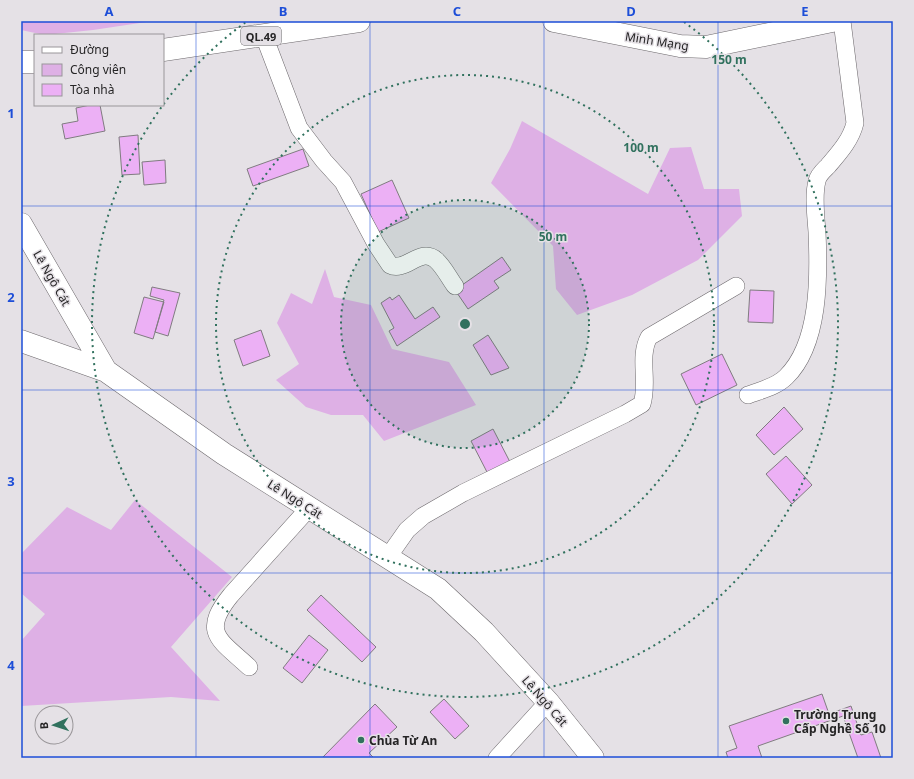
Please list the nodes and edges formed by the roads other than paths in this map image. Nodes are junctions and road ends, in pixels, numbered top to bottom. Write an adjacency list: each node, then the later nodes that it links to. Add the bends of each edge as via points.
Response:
1 (359, 21): 5 (main road, QL.49)
2 (554, 21): 3 (main road, Minh Mạng, via 680,46 706,47)
3 (832, 21)
4 (842, 21): 14 (street, via 855,123 852,135 817,179 818,270 810,335 803,352 786,377)
5 (264, 36): 6 (main road, QL.49); 10 (street, via 300,128 343,182 390,265 399,266 422,256 429,256 436,260)
6 (164, 50)
7 (21, 62): 8 (main road)
8 (34, 62)
9 (21, 224): 13 (main road, Lê Ngô Cát)
10 (455, 286)
11 (736, 286): 16 (street, via 649,337 644,346 645,395 642,404 463,493 423,516 407,530)
12 (21, 341): 13 (main road)
13 (106, 371): 15 (main road, Lê Ngô Cát, via 224,454)
14 (748, 396)
15 (310, 508): 16 (main road, Lê Ngô Cát); 17 (street, via 231,595 219,610 215,620 218,638)
16 (388, 556): 18 (main road, Lê Ngô Cát, via 438,589 484,632)
17 (249, 667)
18 (548, 702): 19 (street); 20 (main road, Lê Ngô Cát)
19 (496, 758)
20 (593, 758)

